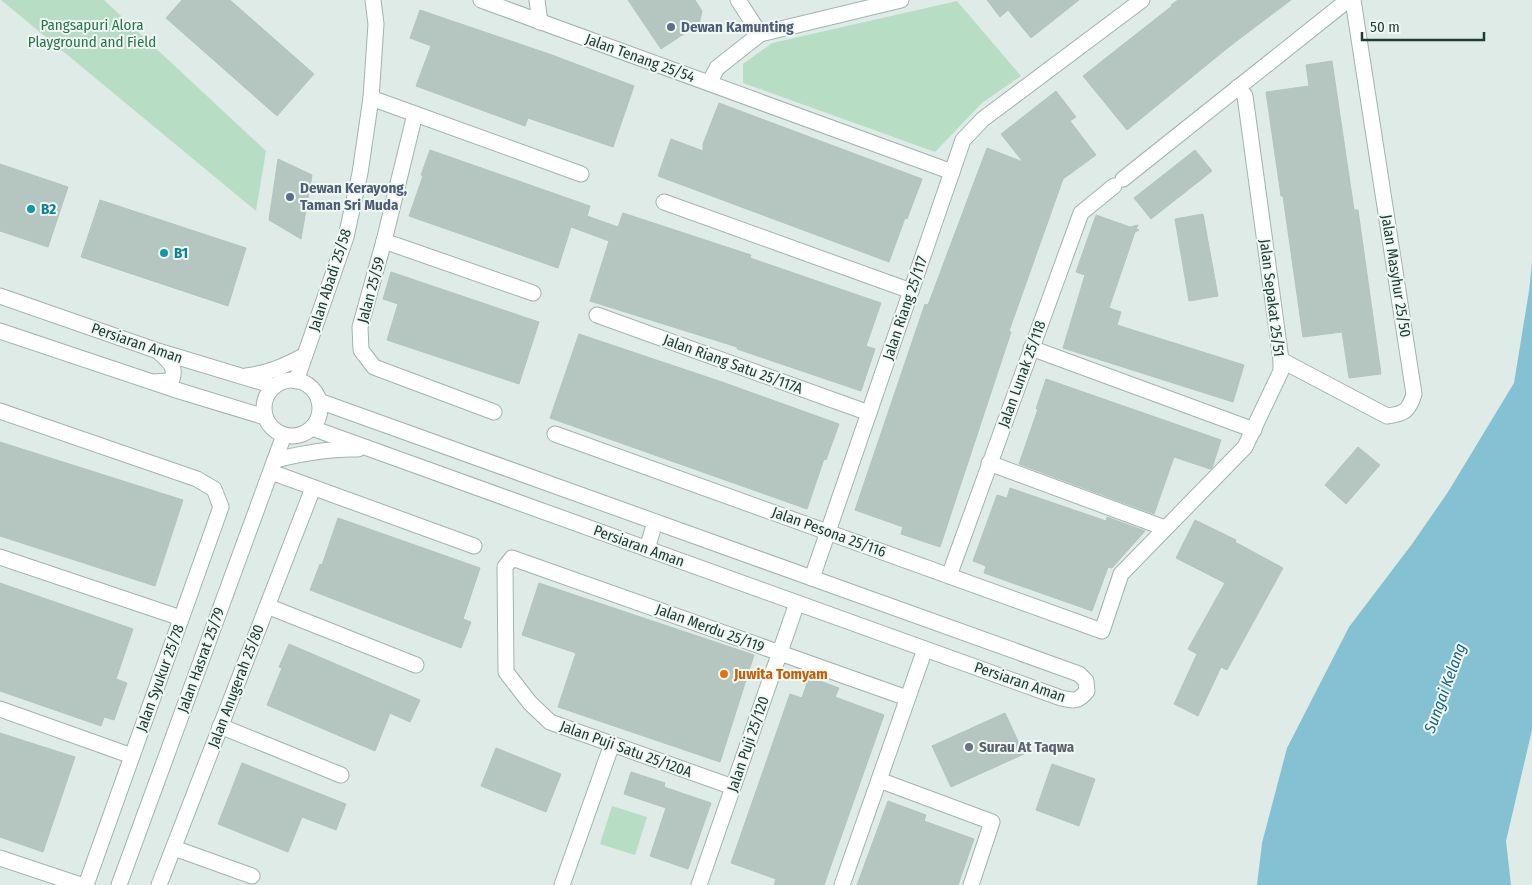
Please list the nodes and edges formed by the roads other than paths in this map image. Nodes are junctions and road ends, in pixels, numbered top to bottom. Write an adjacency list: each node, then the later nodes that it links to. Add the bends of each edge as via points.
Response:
1 (373, 0): 14 (street, Jalan Abadi 25/58, via 376,24)
2 (481, 0): 10 (street, Jalan Tenang 25/54)
3 (537, 0): 10 (street)
4 (738, 0): 11 (street)
5 (901, 0): 9 (street, Jalan Tenang 25/54)
6 (1142, 0): 16 (street, Jalan Riang 25/117, via 983,119 963,140)
7 (1348, 0): 13 (street, Jalan Lunak 25/118)
8 (1353, 0): 28 (street, Jalan Masyhur 25/50, via 1414,394 1411,405 1402,414 1388,416)
9 (880, 2): 11 (street, Jalan Tenang 25/54)
10 (540, 22): 12 (street, Jalan Tenang 25/54)
11 (760, 34): 12 (street, Jalan Tenang 25/54, via 717,68)
12 (709, 83): 16 (street)
13 (1238, 87): 25 (street, Jalan Lunak 25/118, via 1080,213); 28 (street, Jalan Sepakat 25/51, via 1245,96)
14 (371, 98): 15 (street); 27 (street, Jalan Abadi 25/58, via 346,238)
15 (415, 114): 17 (street); 19 (street, Jalan 25/59)
16 (952, 172): 20 (street, Jalan Riang 25/117)
17 (581, 174)
18 (664, 202): 20 (street)
19 (384, 242): 21 (street); 35 (street, Jalan 25/59, via 360,327 361,350 374,367)
20 (911, 291): 36 (street, Jalan Riang 25/117)
21 (533, 293)
22 (0, 296): 26 (street, Persiaran Aman)
23 (597, 315): 36 (street, Jalan Riang Satu 25/117A)
24 (0, 331): 31 (street, Persiaran Aman)
25 (1031, 348): 39 (street); 43 (street, Jalan Lunak 25/118)
26 (158, 351): 29 (street, Persiaran Aman); 31 (street, via 173,367 174,373 168,381)
27 (305, 355): 29 (street, via 266,373); 30 (street, Jalan Abadi 25/58)
28 (1281, 360): 39 (street, Jalan Sepakat 25/51, via 1280,371)
29 (242, 376): 32 (street, Persiaran Aman)
30 (296, 381): 32 (street); 33 (street, via 310,388)
31 (152, 382): 37 (street, Persiaran Aman)
32 (274, 386): 37 (street, via 265,400)
33 (318, 401): 38 (street, via 318,420); 46 (street, Persiaran Aman)
34 (0, 411): 57 (street, Jalan Syukur 25/78, via 197,479 214,489 221,507)
35 (494, 412)
36 (869, 413): 48 (street, Jalan Riang 25/117)
37 (265, 417): 41 (street, via 276,432)
38 (312, 428): 41 (street, via 299,436); 42 (street, Persiaran Aman)
39 (1254, 430): 47 (street, Jalan Sepakat 25/51, via 1245,448)
40 (555, 434): 48 (street, Jalan Pesona 25/116)
41 (284, 435): 44 (street, Jalan Hasrat 25/79)
42 (369, 449): 44 (street, via 336,448 309,452); 50 (street, Persiaran Aman)
43 (989, 463): 47 (street); 53 (street, Jalan Lunak 25/118)
44 (273, 466): 45 (street); 75 (street, Jalan Hasrat 25/79)
45 (313, 488): 49 (street); 56 (street, Jalan Anugerah 25/80)
46 (655, 522): 50 (street); 54 (street, Persiaran Aman)
47 (1165, 528): 58 (street, Jalan Sepakat 25/51, via 1120,574)
48 (828, 532): 53 (street, Jalan Pesona 25/116); 54 (street, Jalan Riang 25/117)
49 (474, 546)
50 (647, 549): 55 (street, Persiaran Aman)
51 (0, 557): 57 (street)
52 (512, 558): 60 (street, Jalan Merdu 25/119); 65 (street, Jalan Puji Satu 25/120A, via 505,567 506,672 550,722)
53 (949, 576): 58 (street, Jalan Pesona 25/116)
54 (812, 578): 59 (street, Persiaran Aman, via 1079,674 1086,681 1087,691 1081,698 1061,698)
55 (798, 603): 59 (street, Persiaran Aman); 60 (street, Jalan Puji 25/120)
56 (267, 606): 61 (street); 64 (street, Jalan Anugerah 25/80)
57 (182, 618): 66 (street, Jalan Syukur 25/78)
58 (1102, 631)
59 (925, 649): 62 (street)
60 (780, 653): 62 (street, Jalan Merdu 25/119); 69 (street, Jalan Puji 25/120)
61 (416, 665)
62 (907, 698): 68 (street)
63 (0, 709): 66 (street)
64 (220, 726): 67 (street); 70 (street, Jalan Anugerah 25/80)
65 (612, 744): 69 (street, Jalan Puji Satu 25/120A); 77 (street)
66 (132, 756): 74 (street, Jalan Syukur 25/78)
67 (341, 776)
68 (879, 780): 79 (street); 80 (street, via 992,822)
69 (733, 787): 78 (street, Jalan Puji 25/120)
70 (174, 848): 72 (street); 76 (street, Jalan Anugerah 25/80)
71 (0, 858): 73 (street)
72 (252, 876)
73 (81, 885)
74 (86, 885)
75 (119, 885)
76 (159, 885)
77 (562, 885)
78 (698, 885)
79 (842, 885)
80 (971, 885)

